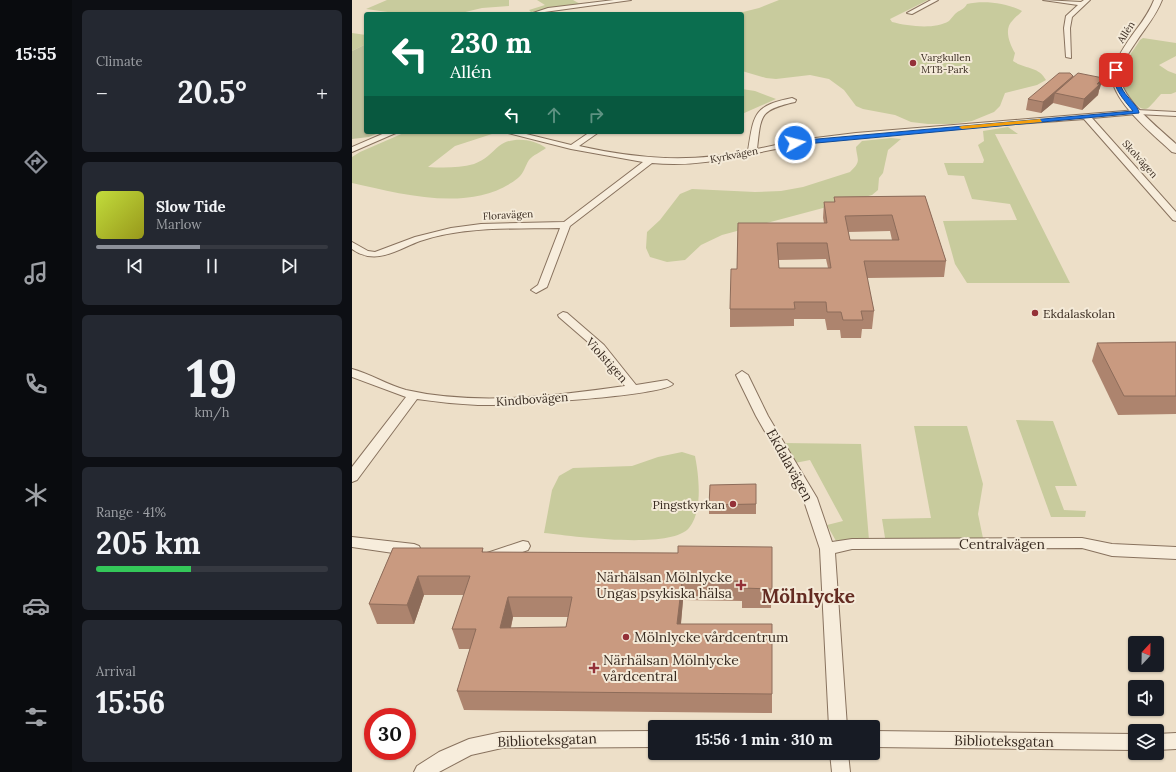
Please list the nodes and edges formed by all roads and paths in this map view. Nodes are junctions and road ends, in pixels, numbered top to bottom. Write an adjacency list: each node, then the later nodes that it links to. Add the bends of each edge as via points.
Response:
1 (628, 0): 6 (street)
2 (935, 0): 9 (street)
3 (1046, 0): 5 (street)
4 (1158, 0): 12 (street, Allén, via 1152,14 1116,70 1118,85)
5 (1085, 2): 10 (street, via 1069,16)
6 (571, 8): 7 (street); 8 (street)
7 (541, 12)
8 (583, 12)
9 (910, 13)
10 (1069, 57)
11 (792, 100): 21 (street, via 771,104 763,109 758,116)
12 (1137, 112): 13 (street, Kyrkvägen); 14 (street, Kyrkvägen); 20 (street, Allén)
13 (1176, 114)
14 (1086, 116): 21 (street, Kyrkvägen, via 828,139); 23 (street, Skolvägen)
15 (389, 134): 19 (street)
16 (517, 134): 18 (street, Kyrkvägen)
17 (592, 134): 18 (street)
18 (573, 147): 22 (street, Kyrkvägen)
19 (352, 150)
20 (1176, 150)
21 (752, 152): 22 (street, Kyrkvägen, via 708,161)
22 (651, 160): 24 (street)
23 (1176, 218)
24 (566, 225): 25 (street, Floravägen, via 481,227 451,231 418,239 376,254 365,254); 26 (street, via 542,287)
25 (352, 245)
26 (536, 290)
27 (563, 315): 31 (street, Violstigen, via 600,347)
28 (352, 373): 32 (street, Kindbovägen)
29 (742, 375): 36 (street, Ekdalavägen, via 762,416 810,498)
30 (667, 384): 31 (street, Kindbovägen)
31 (633, 389): 32 (street, Kindbovägen, via 512,402)
32 (414, 395): 33 (street)
33 (352, 477)
34 (352, 542): 37 (street)
35 (523, 546): 39 (street, via 492,557)
36 (827, 549): 38 (street, Centralvägen, via 852,544 1082,543 1112,550); 40 (street, Ekdalavägen)
37 (425, 552)
38 (1176, 553)
39 (480, 558)
40 (838, 720)
41 (648, 739): 47 (street, Biblioteksgatan, via 502,740 469,747)
42 (880, 739): 43 (street, Biblioteksgatan)
43 (1128, 742)
44 (1164, 742): 45 (street)
45 (1176, 742)
46 (840, 760): 48 (street)
47 (423, 772)
48 (841, 772)

